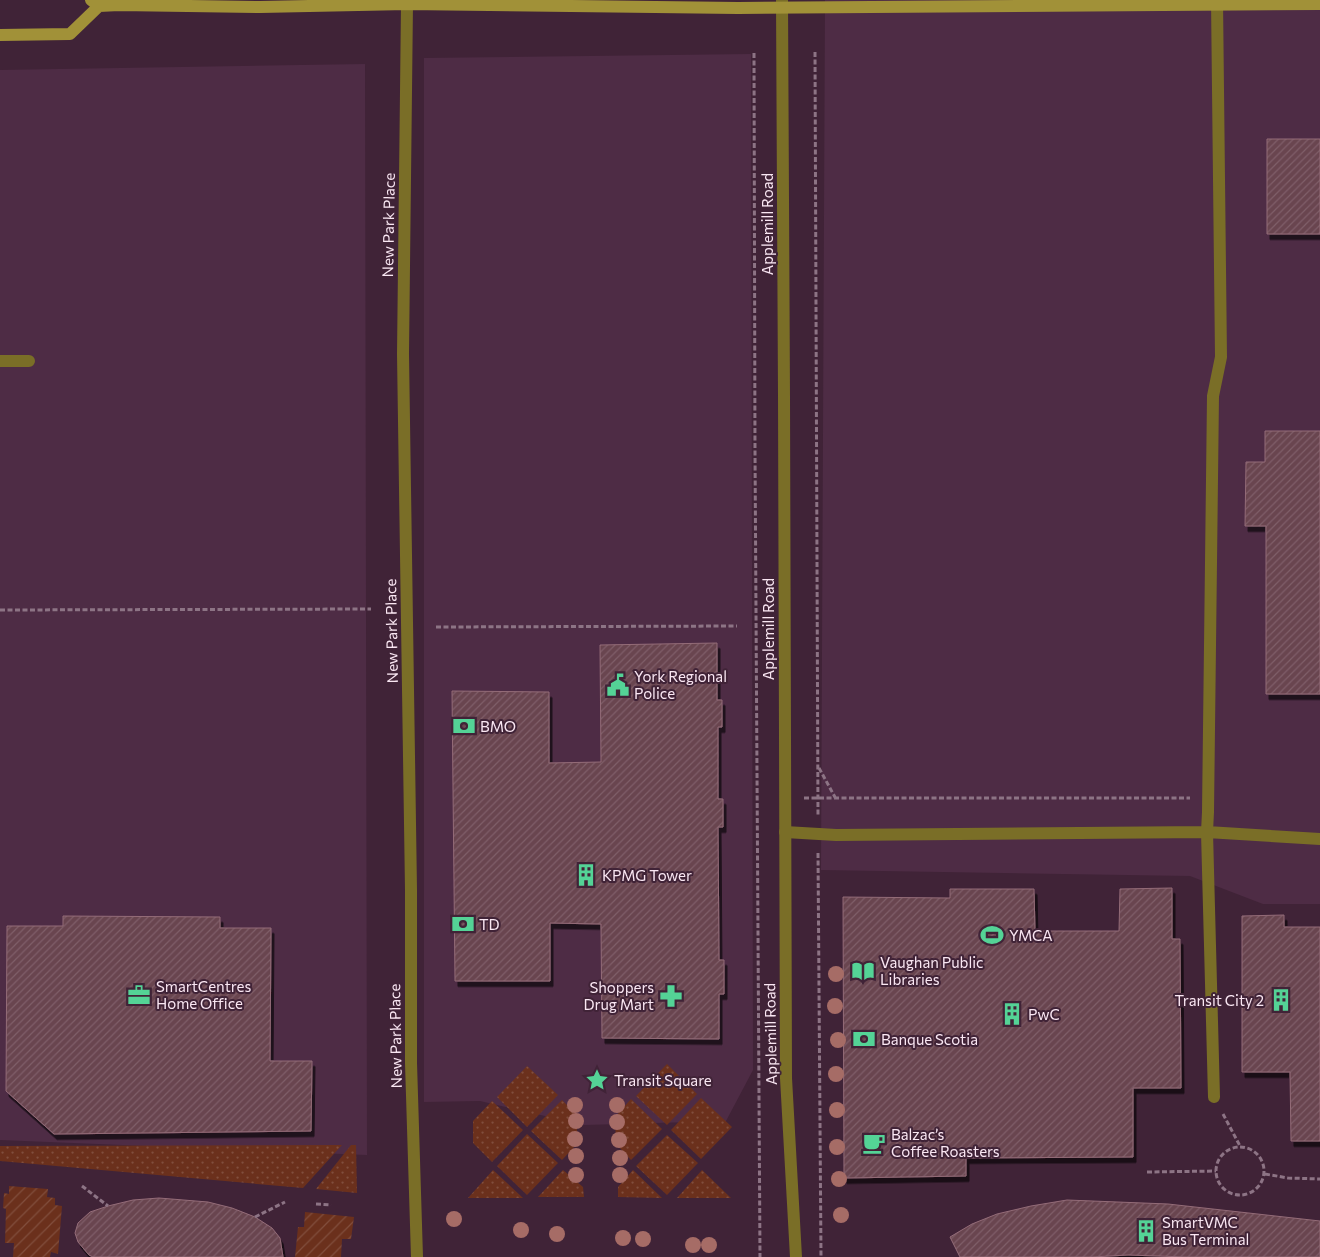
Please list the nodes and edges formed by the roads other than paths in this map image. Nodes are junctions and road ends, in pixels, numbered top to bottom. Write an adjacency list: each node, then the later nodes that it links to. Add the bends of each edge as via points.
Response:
1 (95, 3): 4 (street, via 260,7); 6 (street, via 70,34)
2 (782, 3): 3 (street); 4 (street, via 738,8); 9 (street, Applemill Road)
3 (1217, 3): 5 (street); 10 (street, via 1221,357 1213,396)
4 (407, 4): 13 (street, New Park Place, via 403,354 411,1063)
5 (1320, 4)
6 (0, 35)
7 (0, 360): 8 (street)
8 (28, 361)
9 (785, 832): 10 (street, via 836,835); 14 (street, Applemill Road, via 786,1078)
10 (1207, 832): 11 (street); 12 (street)
11 (1320, 839)
12 (1214, 1097)
13 (417, 1257)
14 (796, 1257)

